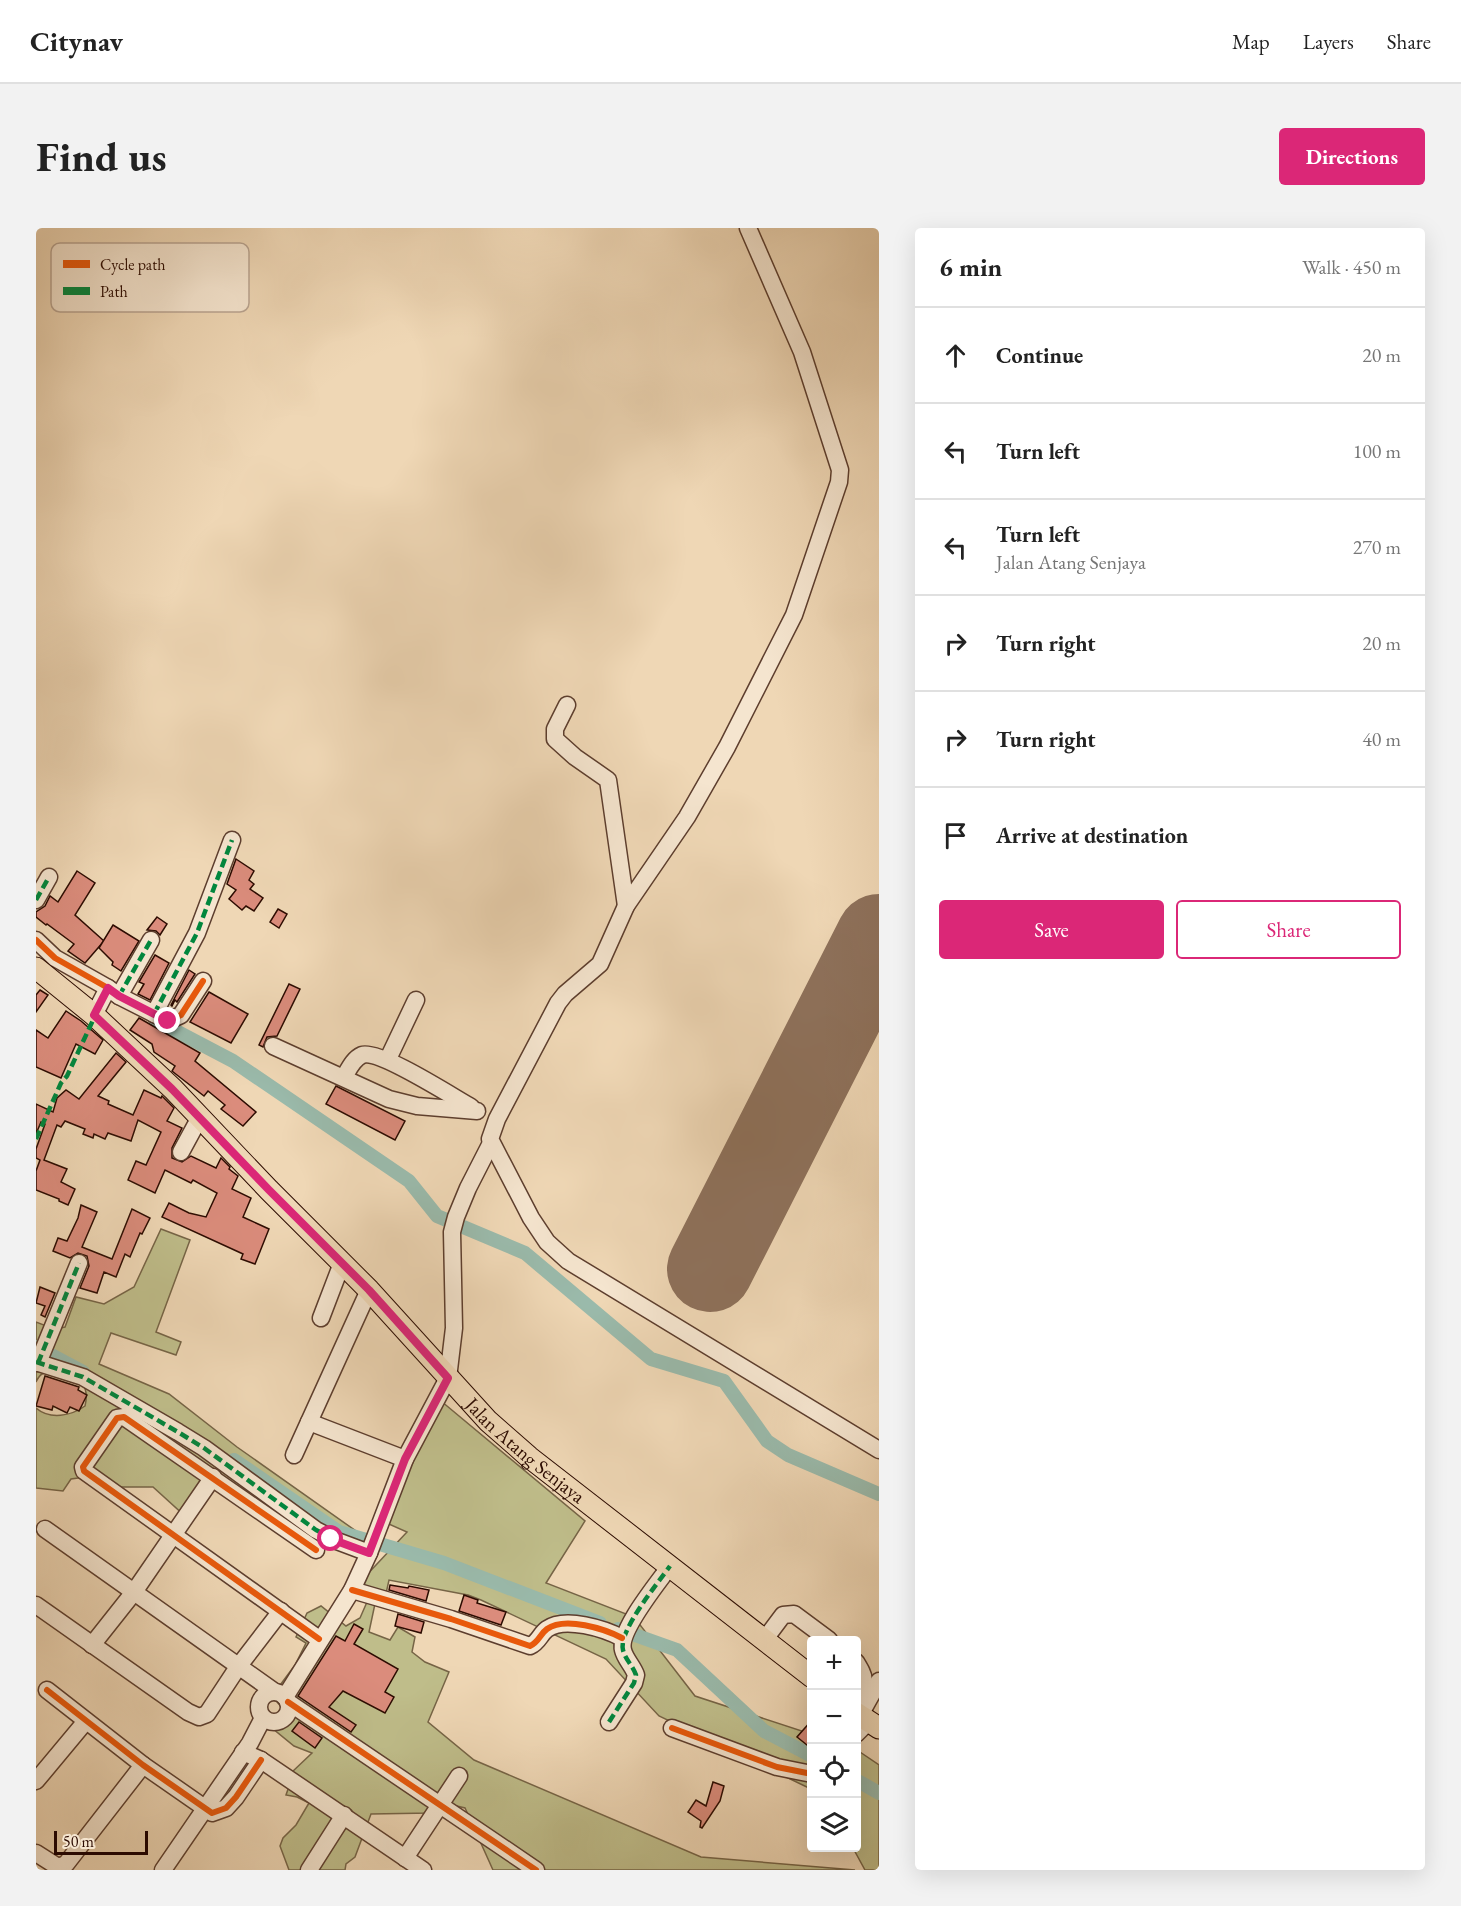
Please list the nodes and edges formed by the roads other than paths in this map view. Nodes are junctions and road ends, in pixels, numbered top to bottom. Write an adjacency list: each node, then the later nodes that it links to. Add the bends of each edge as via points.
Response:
1 (748, 228): 6 (street, via 802,352 840,470 839,482 794,615 687,817)
2 (567, 705): 6 (street, via 555,729 555,739 608,780)
3 (232, 840): 13 (street, via 196,933)
4 (49, 877): 5 (street)
5 (36, 900)
6 (626, 906): 19 (street, via 600,963 558,1003)
7 (36, 940): 11 (street)
8 (151, 940): 11 (street)
9 (39, 976): 11 (main road, Jalan Atang Senjaya)
10 (203, 981): 13 (street, via 181,1015 168,1021)
11 (106, 998): 13 (street); 18 (main road, Jalan Atang Senjaya)
12 (416, 1000): 15 (street)
13 (153, 1014)
14 (273, 1046): 16 (street)
15 (387, 1059): 16 (street, via 364,1054 355,1059); 17 (street)
16 (344, 1077): 17 (street, via 403,1103)
17 (477, 1111): 19 (street)
18 (200, 1117): 21 (street); 23 (main road, Jalan Atang Senjaya)
19 (497, 1119): 20 (street)
20 (491, 1143): 27 (street, via 454,1225 454,1328); 29 (street, via 531,1218 547,1242 568,1261)
21 (181, 1152)
22 (79, 1263): 26 (street)
23 (342, 1263): 24 (main road, Jalan Atang Senjaya); 25 (street)
24 (369, 1290): 27 (main road, Jalan Atang Senjaya); 28 (street)
25 (321, 1318)
26 (40, 1357): 36 (street, via 85,1378 192,1440 316,1530 337,1541)
27 (448, 1378): 31 (street); 37 (main road, Jalan Atang Senjaya, via 529,1457)
28 (309, 1422): 30 (street); 31 (street)
29 (879, 1450)
30 (294, 1455)
31 (405, 1459): 36 (street)
32 (213, 1477): 34 (street); 34 (street, via 124,1417 117,1418 86,1462 84,1471); 35 (street)
33 (45, 1529): 39 (street)
34 (172, 1533): 39 (street); 41 (street)
35 (316, 1550)
36 (370, 1550): 38 (street)
37 (670, 1566): 42 (street); 45 (main road, Jalan Atang Senjaya)
38 (352, 1590): 42 (street, via 530,1646 557,1625 598,1627); 44 (street)
39 (134, 1592): 46 (street); 47 (street)
40 (36, 1605): 46 (street)
41 (281, 1611): 44 (street); 47 (street)
42 (623, 1636): 56 (street, via 623,1652 636,1675)
43 (823, 1636): 45 (street, via 794,1614 783,1616)
44 (320, 1639): 52 (street)
45 (765, 1639): 49 (main road, Jalan Atang Senjaya)
46 (92, 1645): 47 (street, via 199,1717 207,1714)
47 (238, 1667): 52 (street)
48 (861, 1671): 54 (street)
49 (807, 1673)
50 (879, 1681): 54 (street)
51 (47, 1690): 55 (street)
52 (282, 1697): 53 (street, via 265,1694 260,1711); 53 (street, via 289,1708 284,1718 272,1722); 64 (street)
53 (263, 1718): 58 (street)
54 (863, 1718)
55 (86, 1720): 60 (street); 63 (street)
56 (609, 1722)
57 (672, 1728): 61 (street, via 777,1767)
58 (243, 1752): 59 (street); 65 (street)
59 (261, 1760): 65 (street, via 226,1808 212,1813); 66 (street)
60 (143, 1765): 65 (street); 67 (street, via 66,1864 58,1867)
61 (807, 1773)
62 (459, 1776): 64 (street)
63 (36, 1781)
64 (440, 1803): 68 (street); 72 (street)
65 (206, 1809): 70 (street)
66 (344, 1815): 68 (street); 69 (street)
67 (36, 1853)
68 (405, 1858): 71 (street)
69 (313, 1869)
70 (163, 1870)
71 (423, 1870)
72 (536, 1870)

